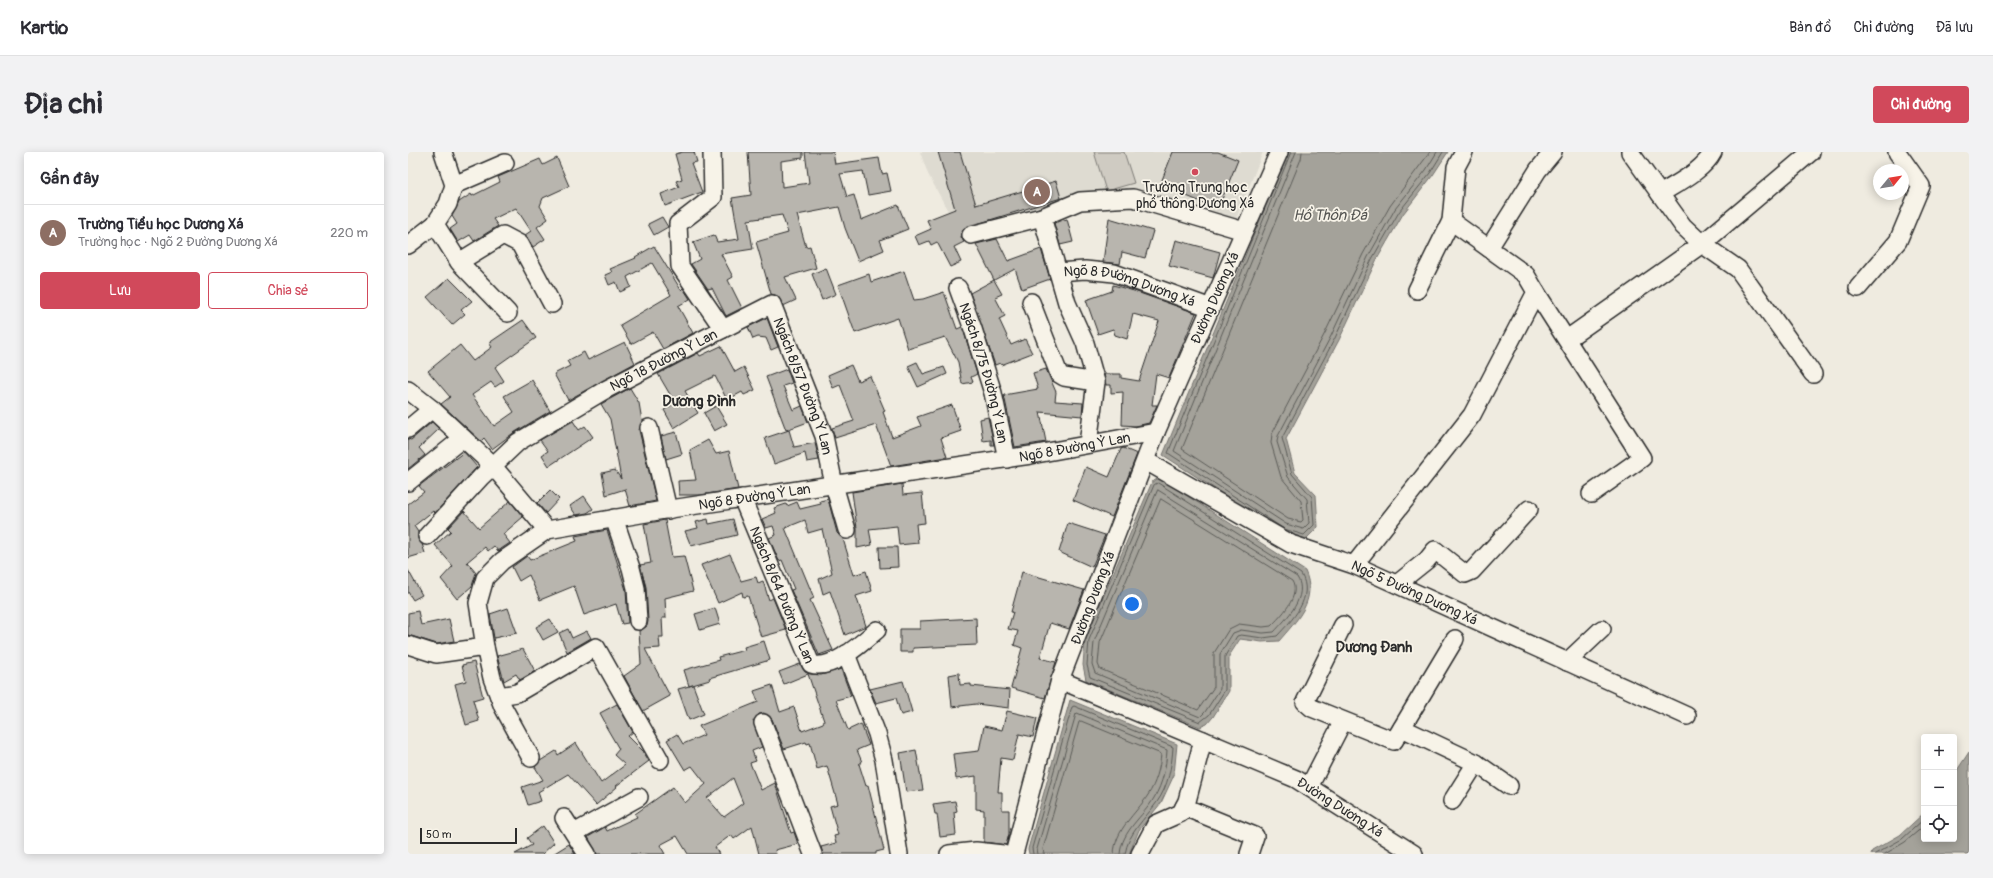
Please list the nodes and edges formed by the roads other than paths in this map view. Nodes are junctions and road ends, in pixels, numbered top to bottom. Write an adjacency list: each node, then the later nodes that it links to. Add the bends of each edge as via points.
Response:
1 (443, 152): 11 (street)
2 (712, 152): 31 (street, Ngõ 18 Đường Ỷ Lan, via 713,197 678,224 680,266)
3 (1279, 152): 16 (street, Đường Dương Xá)
4 (1464, 152): 14 (street, via 1456,167)
5 (1553, 152): 20 (street, via 1538,170)
6 (1630, 152): 12 (street)
7 (1713, 152): 12 (street, via 1696,170)
8 (1811, 152): 18 (street)
9 (1897, 152): 24 (street, via 1921,186 1898,242)
10 (505, 163): 11 (street)
11 (454, 185): 15 (street, via 448,204)
12 (1660, 194): 18 (street, via 1683,226)
13 (1042, 217): 16 (street, via 1080,201 1133,198); 17 (street); 22 (street)
14 (1451, 221): 20 (street); 25 (street)
15 (435, 224): 19 (street); 21 (street)
16 (1244, 231): 29 (street, Đường Dương Xá)
17 (971, 235)
18 (1702, 244): 32 (street); 33 (street, via 1738,269)
19 (408, 245)
20 (1489, 248): 26 (street, via 1526,275)
21 (459, 262): 28 (street, via 503,235 520,244); 30 (street)
22 (1058, 272): 29 (street, Ngõ 8 Đường Dương Xá, via 1085,270 1114,273); 34 (street, Ngõ 8 Đường Dương Xá, via 1067,303 1085,343)
23 (958, 288): 42 (street, Ngách 8/75 Đường Ỷ Lan, via 993,393)
24 (1858, 288)
25 (1416, 290)
26 (1536, 292): 32 (street); 55 (street, via 1472,415)
27 (1031, 302): 34 (street, via 1059,374)
28 (552, 304)
29 (1211, 308): 39 (street, Đường Dương Xá)
30 (508, 313)
31 (723, 329): 44 (street, Ngõ 18 Đường Ỷ Lan, via 605,390 518,442); 46 (street, Ngách 8/57 Đường Ỷ Lan, via 772,304 824,436)
32 (1567, 339): 47 (street, via 1642,458)
33 (1813, 374)
34 (1096, 382): 41 (street, Ngõ 8 Đường Dương Xá)
35 (408, 390): 36 (street)
36 (432, 409): 38 (street); 40 (street)
37 (649, 428): 50 (street)
38 (408, 430)
39 (1156, 432): 41 (street, Ngõ 8 Đường Ỷ Lan); 43 (street, Đường Dương Xá)
40 (463, 438): 44 (street); 45 (street)
41 (1088, 444): 42 (street, Ngõ 8 Đường Ỷ Lan)
42 (1007, 459): 46 (street, Ngõ 8 Đường Ỷ Lan)
43 (1146, 462): 55 (street, Ngõ 5 Đường Dương Xá, via 1292,544); 66 (street, Đường Dương Xá)
44 (492, 466): 52 (street); 54 (street, Ngõ 18 Đường Ỷ Lan)
45 (408, 482)
46 (834, 485): 48 (street, Ngõ 8 Đường Ỷ Lan); 53 (street)
47 (1591, 494)
48 (742, 498): 50 (street, Ngõ 8 Đường Ỷ Lan); 64 (street, Ngách 8/64 Đường Ỷ Lan, via 811,664 818,666)
49 (1529, 509): 56 (street, via 1472,571 1466,574 1435,550 1427,560)
50 (668, 510): 51 (street, Ngõ 8 Đường Ỷ Lan)
51 (614, 518): 52 (street, Ngõ 8 Đường Ỷ Lan); 57 (street, via 636,588)
52 (547, 530): 63 (street, via 484,578 478,603)
53 (847, 530)
54 (427, 536)
55 (1354, 565): 56 (street, Ngõ 5 Đường Dương Xá)
56 (1397, 584): 65 (street, Ngõ 5 Đường Dương Xá)
57 (638, 621)
58 (1343, 625): 69 (street, via 1305,702 1312,708)
59 (1602, 629): 65 (street)
60 (877, 630): 64 (street, Ngách 8/64 Đường Ỷ Lan)
61 (1455, 639): 71 (street)
62 (408, 645): 63 (street, via 436,654)
63 (485, 647): 67 (street)
64 (846, 654): 85 (street, via 877,734 884,760)
65 (1567, 662): 68 (street, Ngõ 5 Đường Dương Xá)
66 (1060, 680): 72 (street, Đường Dương Xá); 88 (street)
67 (499, 696): 73 (street); 74 (street, via 517,693 596,647)
68 (1687, 716)
69 (1343, 720): 71 (street, via 1394,741); 77 (street)
70 (763, 723): 84 (street)
71 (1402, 728): 75 (street)
72 (1200, 739): 77 (street, Đường Dương Xá, via 1296,779); 80 (street)
73 (531, 758)
74 (660, 760)
75 (1476, 763): 76 (street); 79 (street)
76 (1509, 786)
77 (1308, 787): 91 (street, Đường Dương Xá)
78 (639, 797): 82 (street)
79 (1452, 801)
80 (1184, 807): 89 (street, via 1173,818 1156,824); 90 (street, via 1255,836)
81 (564, 818): 82 (street)
82 (574, 833): 83 (street)
83 (587, 854)
84 (813, 854)
85 (899, 854)
86 (949, 854): 87 (street, via 976,850)
87 (1002, 854)
88 (1014, 854)
89 (1140, 854)
90 (1249, 854)
91 (1414, 854)

